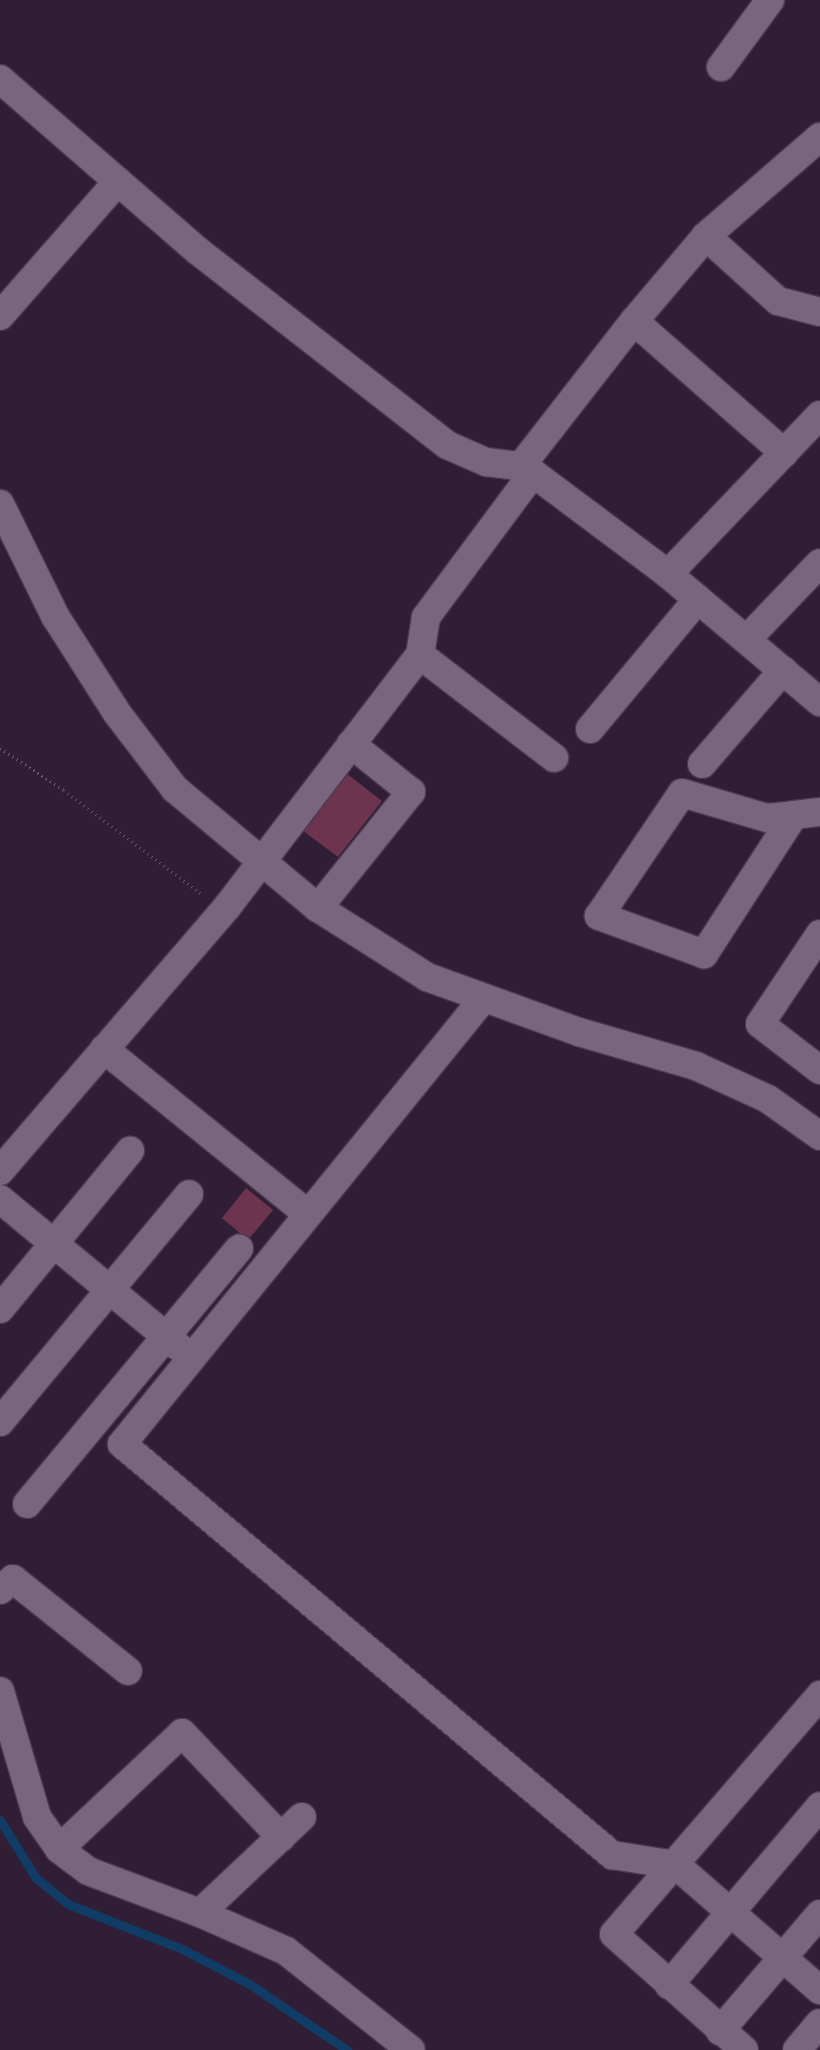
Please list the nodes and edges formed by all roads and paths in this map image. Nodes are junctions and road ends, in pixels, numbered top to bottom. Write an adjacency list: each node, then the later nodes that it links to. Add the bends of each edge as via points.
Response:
1 (770, 0): 2 (street)
2 (721, 66)
3 (0, 79): 5 (street)
4 (819, 141): 6 (street)
5 (118, 181): 8 (street); 12 (street, via 198,251 447,446 486,462)
6 (706, 236): 7 (street, via 778,301); 9 (street)
7 (820, 312)
8 (0, 316)
9 (634, 321): 11 (street); 12 (street)
10 (820, 415): 11 (street)
11 (784, 453): 15 (street)
12 (527, 470): 15 (street); 18 (street, via 426,617)
13 (0, 504): 27 (street, via 55,616 117,713 175,789)
14 (820, 563): 17 (street)
15 (668, 574): 16 (street)
16 (698, 599): 17 (street); 21 (street)
17 (747, 639): 19 (street)
18 (420, 655): 22 (street); 24 (street)
19 (783, 670): 20 (street); 25 (street)
20 (820, 702)
21 (590, 729)
22 (351, 744): 27 (street); 28 (street, via 411,792)
23 (0, 748): 29 (path, via 64,790)
24 (554, 758)
25 (702, 764)
26 (807, 814): 26 (street, via 766,818 682,793 600,916 704,954)
27 (261, 862): 28 (street); 29 (street)
28 (318, 908): 31 (street, via 426,978)
29 (224, 910): 32 (street)
30 (820, 934): 33 (street, via 760,1024)
31 (483, 999): 34 (street, via 696,1066 768,1099); 39 (street)
32 (104, 1049): 36 (street); 39 (street)
33 (820, 1070)
34 (820, 1136)
35 (130, 1151): 40 (street)
36 (0, 1170)
37 (190, 1194): 42 (street)
38 (0, 1199): 40 (street)
39 (308, 1214): 45 (street)
40 (54, 1244): 42 (street); 43 (street)
41 (240, 1249): 44 (street)
42 (110, 1290): 44 (street); 46 (street)
43 (0, 1309)
44 (166, 1336): 45 (street); 47 (street)
45 (192, 1358): 56 (street, via 122,1444 612,1855)
46 (0, 1422)
47 (27, 1504)
48 (0, 1590): 49 (street, via 13,1579)
49 (128, 1671)
50 (0, 1691): 55 (street, via 37,1817)
51 (820, 1694): 56 (street)
52 (820, 1806): 57 (street)
53 (302, 1817): 54 (street)
54 (281, 1837): 55 (street, via 182,1733); 58 (street)
55 (59, 1849): 58 (street, via 88,1872)
56 (676, 1865): 57 (street); 61 (street, via 614,1934)
57 (730, 1912): 60 (street); 61 (street)
58 (200, 1913): 65 (street, via 286,1951)
59 (820, 1914): 60 (street)
60 (783, 1958): 62 (street); 64 (street)
61 (669, 1985): 64 (street)
62 (820, 1990)
63 (820, 2023): 67 (street)
64 (720, 2031): 66 (street)
65 (411, 2050)
66 (744, 2050)
67 (797, 2050)

